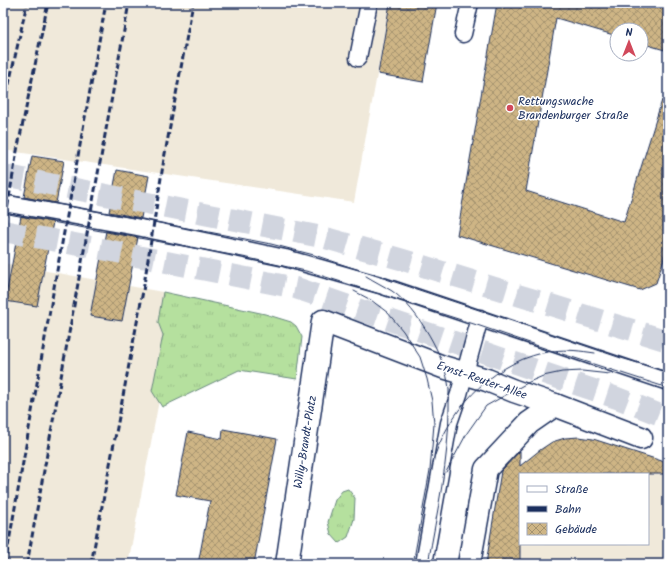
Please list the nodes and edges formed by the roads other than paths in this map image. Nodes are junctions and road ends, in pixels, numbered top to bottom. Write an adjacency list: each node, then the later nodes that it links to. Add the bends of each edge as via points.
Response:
1 (369, 3): 4 (lane)
2 (470, 3): 3 (lane)
3 (463, 34)
4 (358, 58)
5 (3, 203): 6 (lane, via 137,227 285,258 380,285)
6 (480, 318): 8 (lane); 9 (lane)
7 (323, 321): 8 (street, Ernst-Reuter-Allee); 12 (street, Willy-Brandt-Platz)
8 (465, 373): 10 (street, Ernst-Reuter-Allee); 13 (lane, via 449,423)
9 (668, 382)
10 (556, 405): 11 (street, Ernst-Reuter-Allee); 14 (street, via 529,423 486,469)
11 (641, 438)
12 (286, 564)
13 (424, 564)
14 (469, 564)

